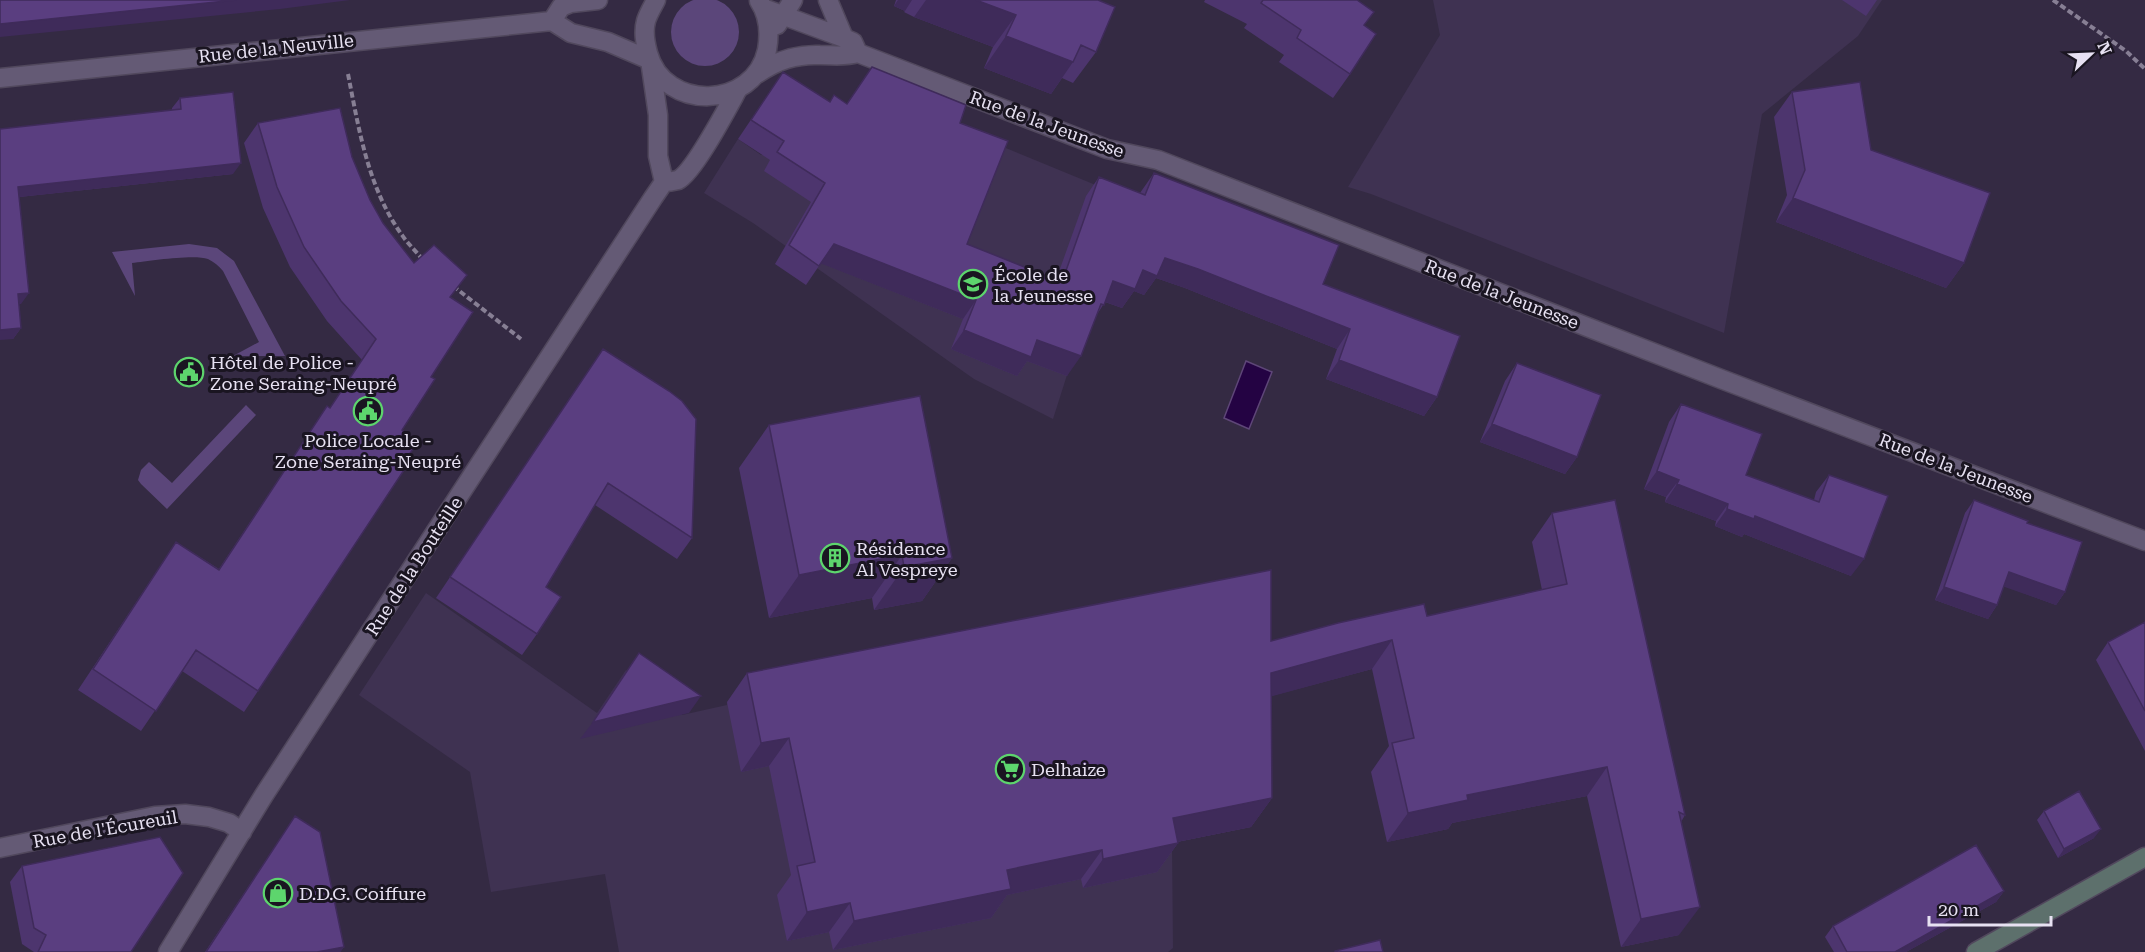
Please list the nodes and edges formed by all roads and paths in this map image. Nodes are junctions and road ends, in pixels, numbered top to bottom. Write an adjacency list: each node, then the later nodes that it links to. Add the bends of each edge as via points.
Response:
1 (596, 0): 8 (street, via 561,7)
2 (656, 0): 12 (street, via 646,20 644,40)
3 (793, 0): 7 (street)
4 (828, 0): 10 (street)
5 (2053, 0): 13 (path)
6 (760, 4): 7 (street, Rue de la Jeunesse); 9 (street)
7 (784, 16): 9 (street); 10 (street, Rue de la Jeunesse)
8 (552, 21): 12 (street, via 570,33 608,42); 16 (street, Rue de la Neuville)
9 (769, 36): 15 (street, via 765,57)
10 (844, 38): 11 (street, Rue de la Jeunesse, via 853,42)
11 (858, 52): 15 (street, Rue de la Jeunesse, via 849,56 794,56); 22 (street, Rue de la Jeunesse, via 1107,150 1158,160)
12 (650, 60): 17 (street, via 661,78 677,90 698,97); 18 (street)
13 (2145, 69)
14 (348, 74): 19 (path, via 360,136 382,201 402,234)
15 (754, 75): 17 (street)
16 (0, 78)
17 (738, 89): 18 (street, via 689,170 678,180)
18 (664, 182): 23 (street, Rue de la Bouteille)
19 (431, 267)
20 (449, 283): 21 (path)
21 (521, 339)
22 (2145, 541)
23 (242, 832): 24 (street, Rue de l'Écureuil, via 210,817 185,814 155,816); 26 (street, Rue de la Bouteille)
24 (0, 848)
25 (2145, 857): 27 (street)
26 (168, 952)
27 (1976, 952)

